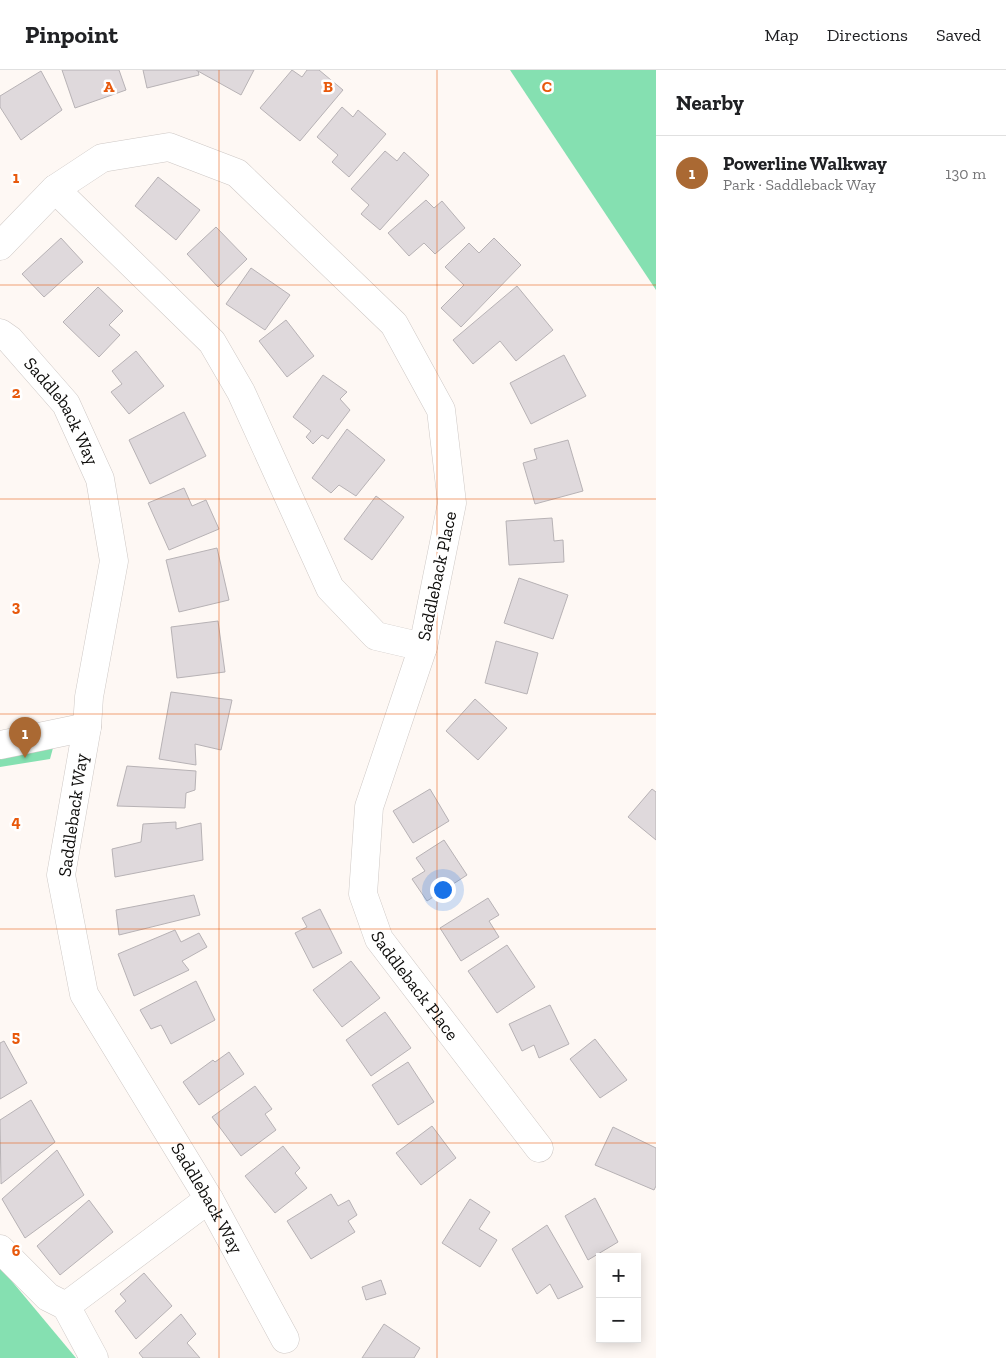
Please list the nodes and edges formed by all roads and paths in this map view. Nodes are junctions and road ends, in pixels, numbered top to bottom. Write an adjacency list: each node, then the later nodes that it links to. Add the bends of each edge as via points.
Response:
1 (55, 189): 2 (street, Saddleback Place); 4 (street, via 212,342 241,392 330,588 376,636); 4 (street, Saddleback Place, via 102,158 169,147 237,173 394,324 441,410 452,503)
2 (0, 246)
3 (0, 333): 5 (street, Saddleback Way, via 10,340 66,404 100,479 114,561 89,697)
4 (423, 646): 7 (street, Saddleback Place, via 369,807 363,894 379,940)
5 (87, 727): 6 (street); 8 (street, Saddleback Way, via 61,875 84,994)
6 (0, 745)
7 (539, 1148)
8 (209, 1199): 10 (street); 11 (street, Saddleback Way)
9 (0, 1249): 10 (street, via 48,1296)
10 (66, 1306): 12 (street)
11 (285, 1339)
12 (94, 1358)

